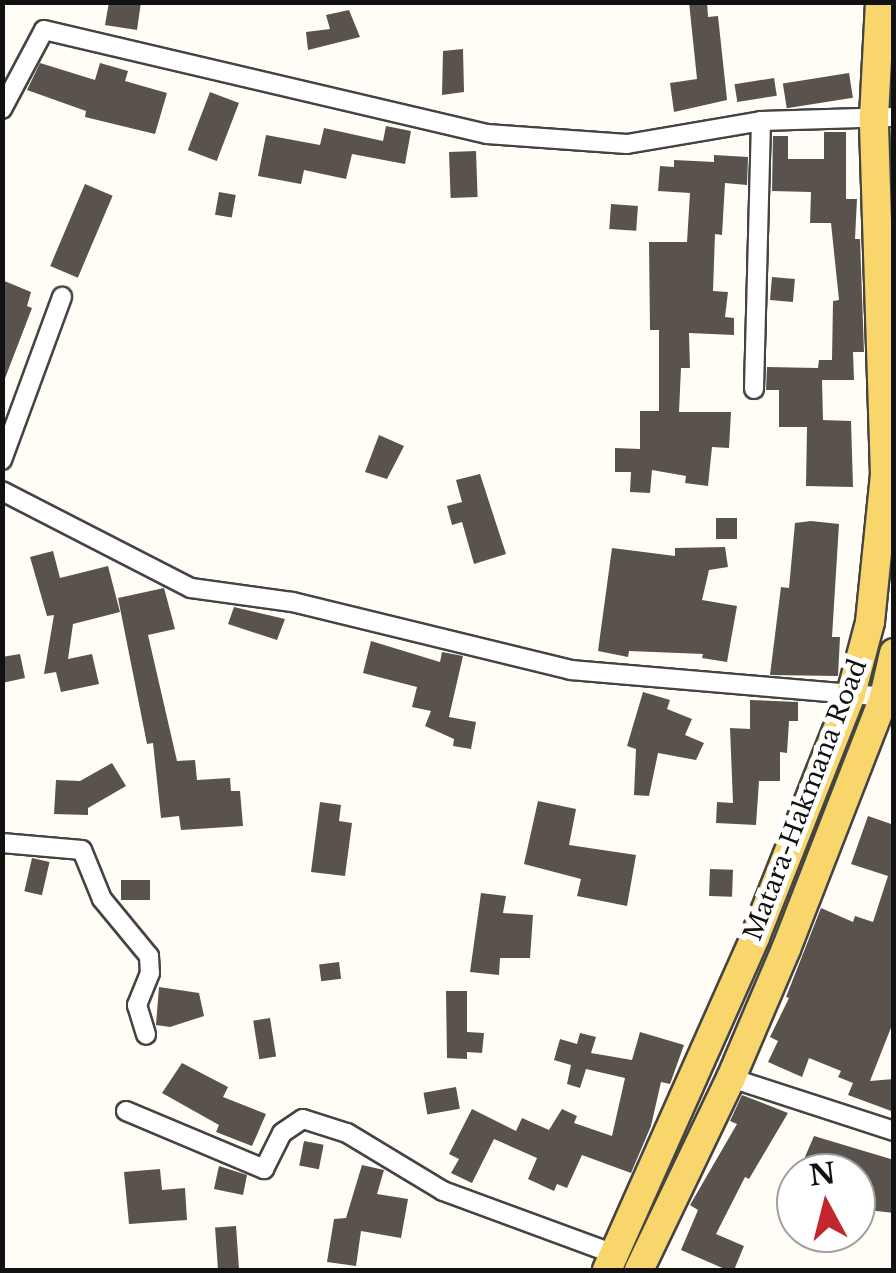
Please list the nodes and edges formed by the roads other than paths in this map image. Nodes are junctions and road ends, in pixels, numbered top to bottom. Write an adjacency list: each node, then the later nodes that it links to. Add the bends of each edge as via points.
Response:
1 (880, 2): 3 (main road, Matara-Hakmana Road)
2 (2, 109): 4 (street, via 44,30 487,134 627,144)
3 (884, 117): 4 (street); 10 (main road, Matara-Hakmana Road, via 885,475 870,622)
4 (761, 122): 6 (street)
5 (62, 297): 7 (street)
6 (754, 389)
7 (2, 460)
8 (2, 491): 10 (street, via 191,588 292,602 571,670)
9 (894, 652): 11 (main road, Matara-Hakmana Road)
10 (851, 694): 11 (street); 17 (main road, Matara-Hakmana Road, via 702,1065)
11 (884, 697): 14 (main road, Matara-Hakmana Road)
12 (2, 843): 13 (street, via 82,850 102,899 149,956 150,973 137,1005)
13 (146, 1034)
14 (732, 1078): 16 (street); 18 (main road, Matara-Hakmana Road)
15 (126, 1110): 17 (street, via 264,1168 282,1134 304,1119 347,1134 443,1192)
16 (894, 1131)
17 (610, 1262)
18 (639, 1270)

